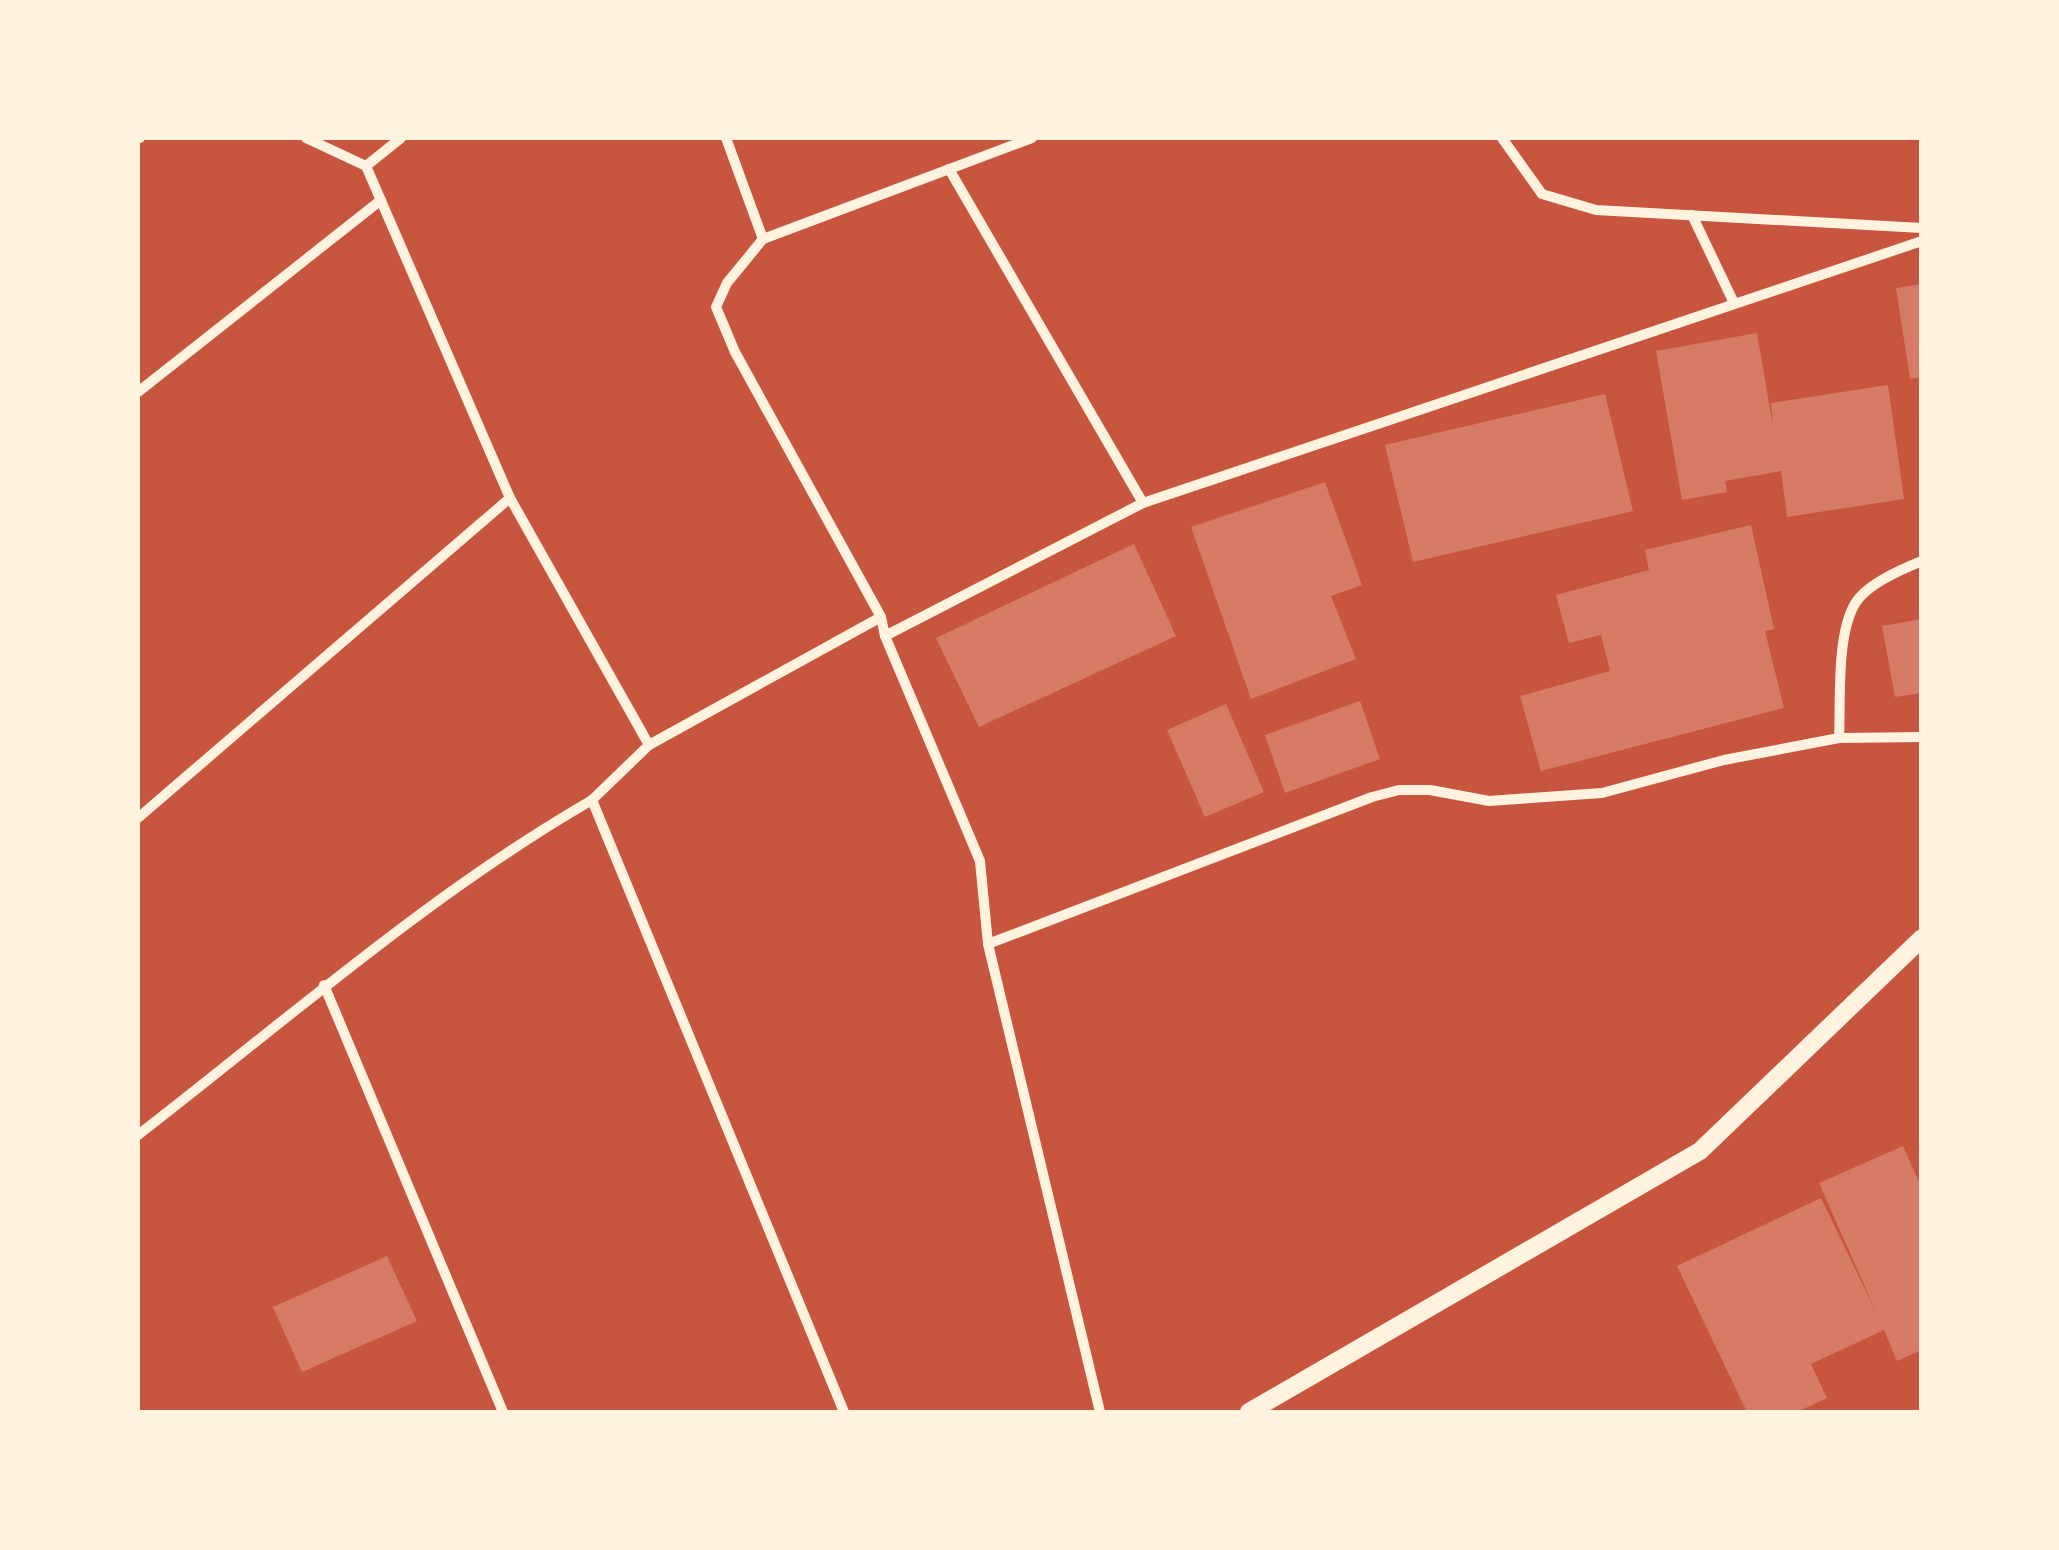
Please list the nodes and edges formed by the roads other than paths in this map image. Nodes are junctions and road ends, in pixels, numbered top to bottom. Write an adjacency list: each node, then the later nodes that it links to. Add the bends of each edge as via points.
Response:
1 (306, 138): 6 (street)
2 (401, 138): 6 (street)
3 (726, 138): 11 (street)
4 (1032, 138): 7 (street)
5 (1502, 138): 9 (street, via 1542,194 1596,210)
6 (366, 166): 8 (street)
7 (950, 169): 11 (street); 16 (street)
8 (381, 200): 14 (street); 15 (street)
9 (1692, 215): 10 (street); 13 (street)
10 (1922, 228)
11 (763, 239): 18 (street, via 716,307 734,352)
12 (1922, 240): 13 (street)
13 (1734, 303): 16 (street)
14 (138, 392)
15 (510, 498): 22 (street); 24 (street)
16 (1143, 503): 19 (street)
17 (1922, 562): 20 (street, via 1858,598 1846,629)
18 (881, 618): 19 (street); 22 (street)
19 (884, 636): 26 (street, via 980,860)
20 (1839, 738): 21 (street); 26 (street, via 1602,793 1489,802 1399,790)
21 (1922, 738)
22 (648, 745): 23 (street)
23 (592, 800): 27 (street, via 536,832); 30 (street)
24 (138, 818)
25 (1922, 938): 32 (street, via 1700,1150)
26 (988, 944): 31 (street)
27 (324, 985): 28 (street); 29 (street)
28 (138, 1135)
29 (503, 1412)
30 (844, 1412)
31 (1100, 1412)
32 (1249, 1412)

